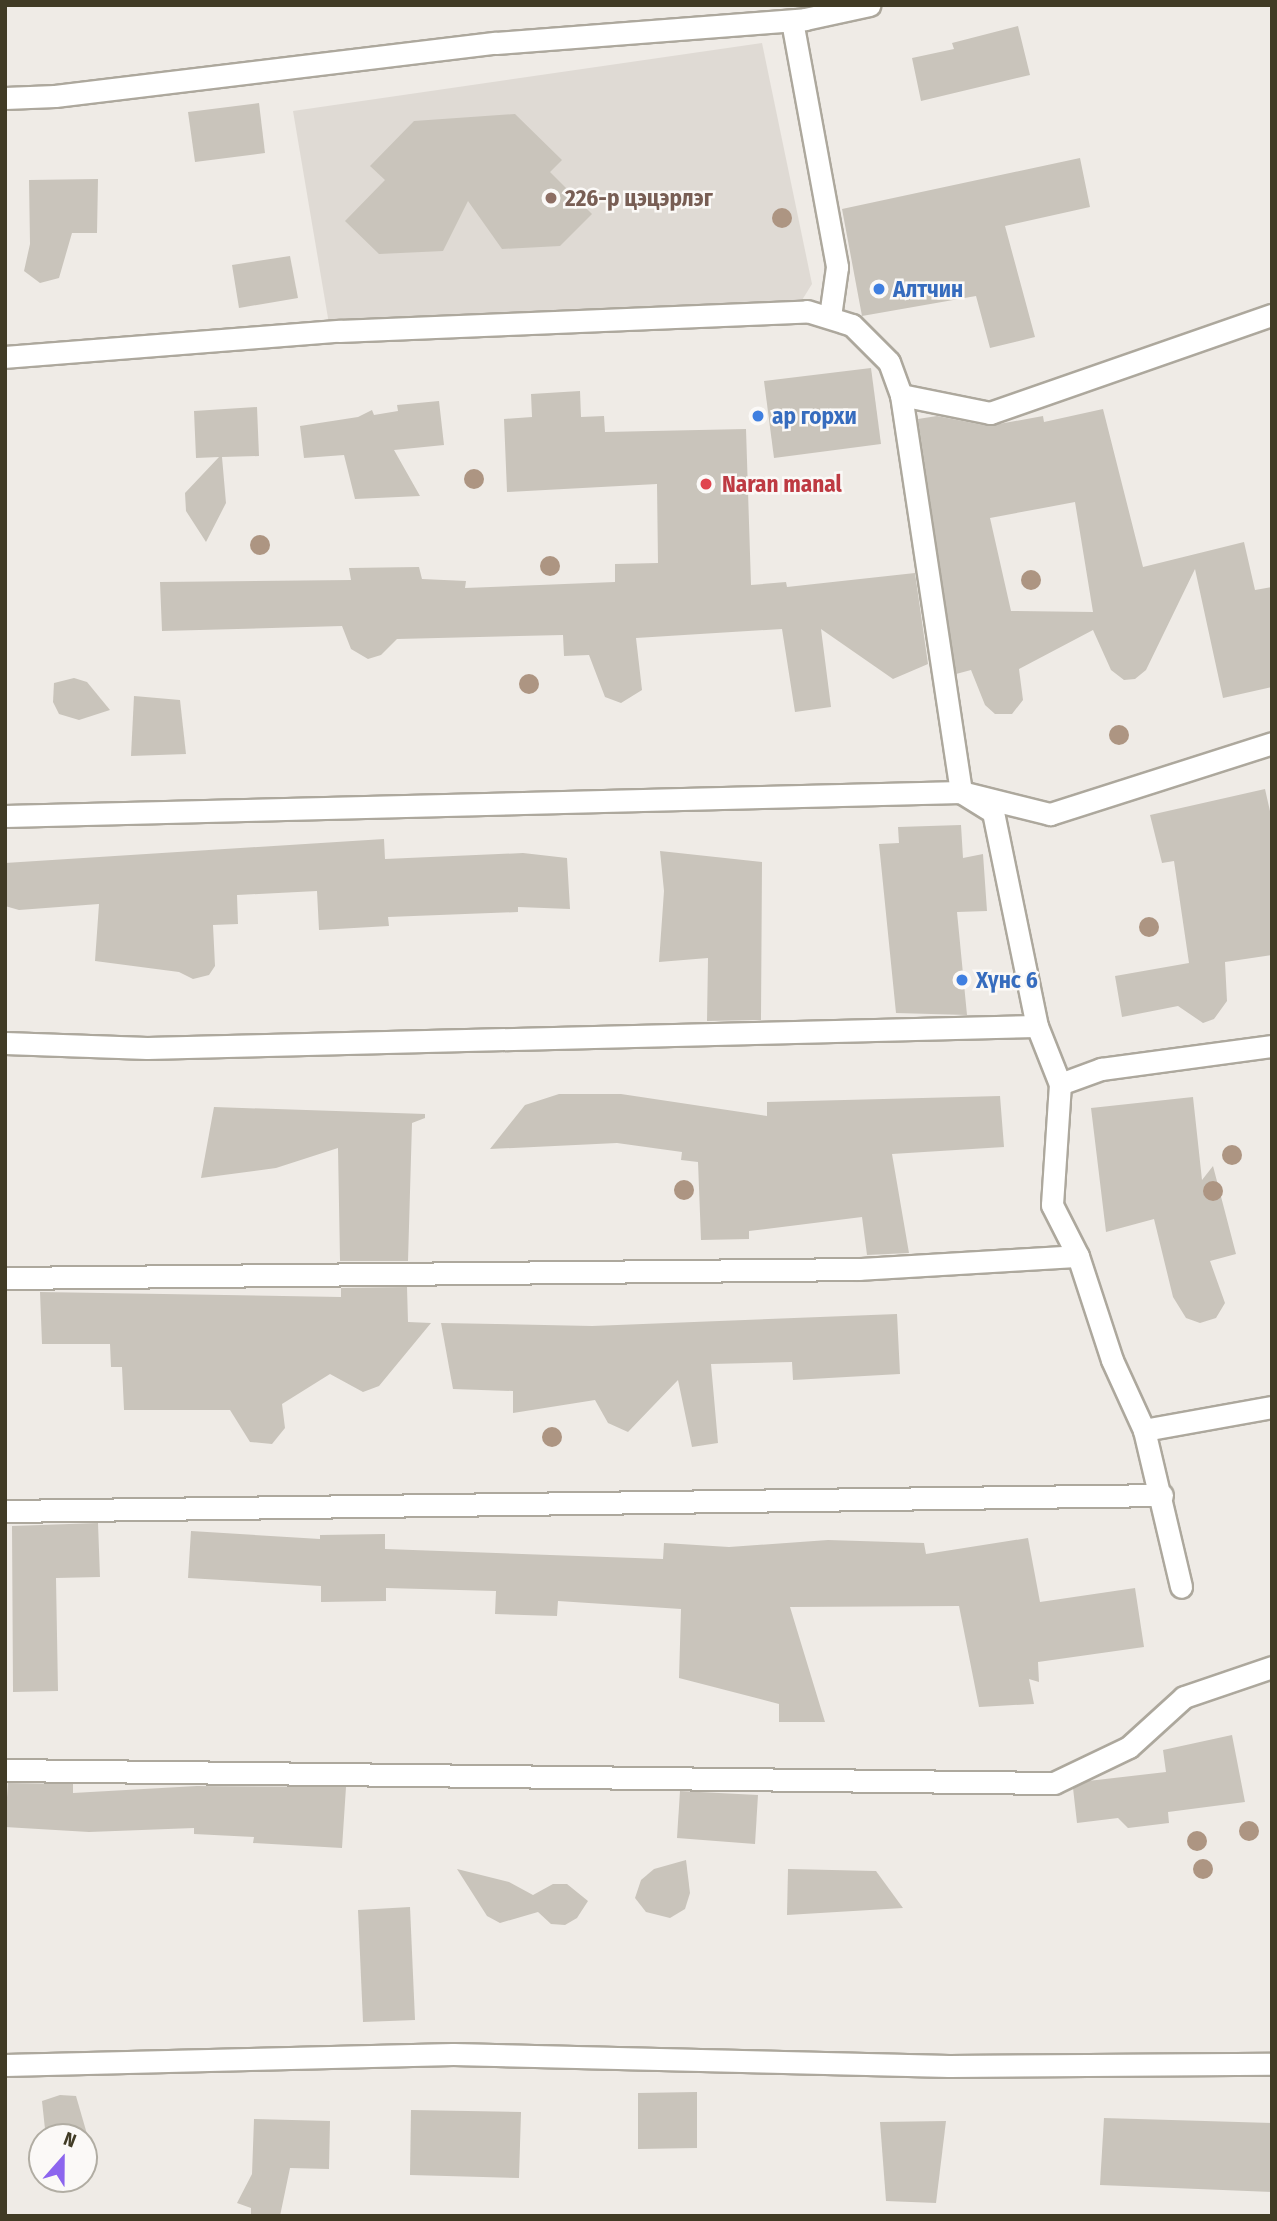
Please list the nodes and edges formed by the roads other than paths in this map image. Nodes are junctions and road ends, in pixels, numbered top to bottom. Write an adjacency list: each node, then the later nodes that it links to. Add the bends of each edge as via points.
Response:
1 (870, 5): 2 (street)
2 (792, 21): 3 (street, via 496,43 55,96); 5 (street, via 837,267)
3 (5, 98)
4 (1272, 315): 7 (street, via 990,414)
5 (830, 316): 6 (street, via 807,311 366,330); 7 (street, via 852,325 889,362)
6 (5, 357)
7 (901, 395): 9 (street)
8 (1272, 743): 9 (street, via 1050,814)
9 (961, 792): 10 (street); 11 (street, via 993,812)
10 (5, 816)
11 (1037, 1026): 12 (street, via 147,1048); 14 (street)
12 (5, 1043)
13 (1272, 1046): 14 (street, via 1101,1069)
14 (1060, 1084): 15 (street, via 1052,1205)
15 (1078, 1256): 16 (street, via 859,1269); 18 (street, via 1112,1360)
16 (5, 1278)
17 (1272, 1407): 18 (street)
18 (1144, 1430): 19 (street)
19 (1162, 1495): 20 (street); 21 (street)
20 (5, 1511)
21 (1181, 1587)
22 (1272, 1667): 23 (street, via 1184,1698 1129,1747 1054,1783)
23 (5, 1770)
24 (1272, 2064): 25 (street, via 949,2066 453,2054)
25 (5, 2065)

